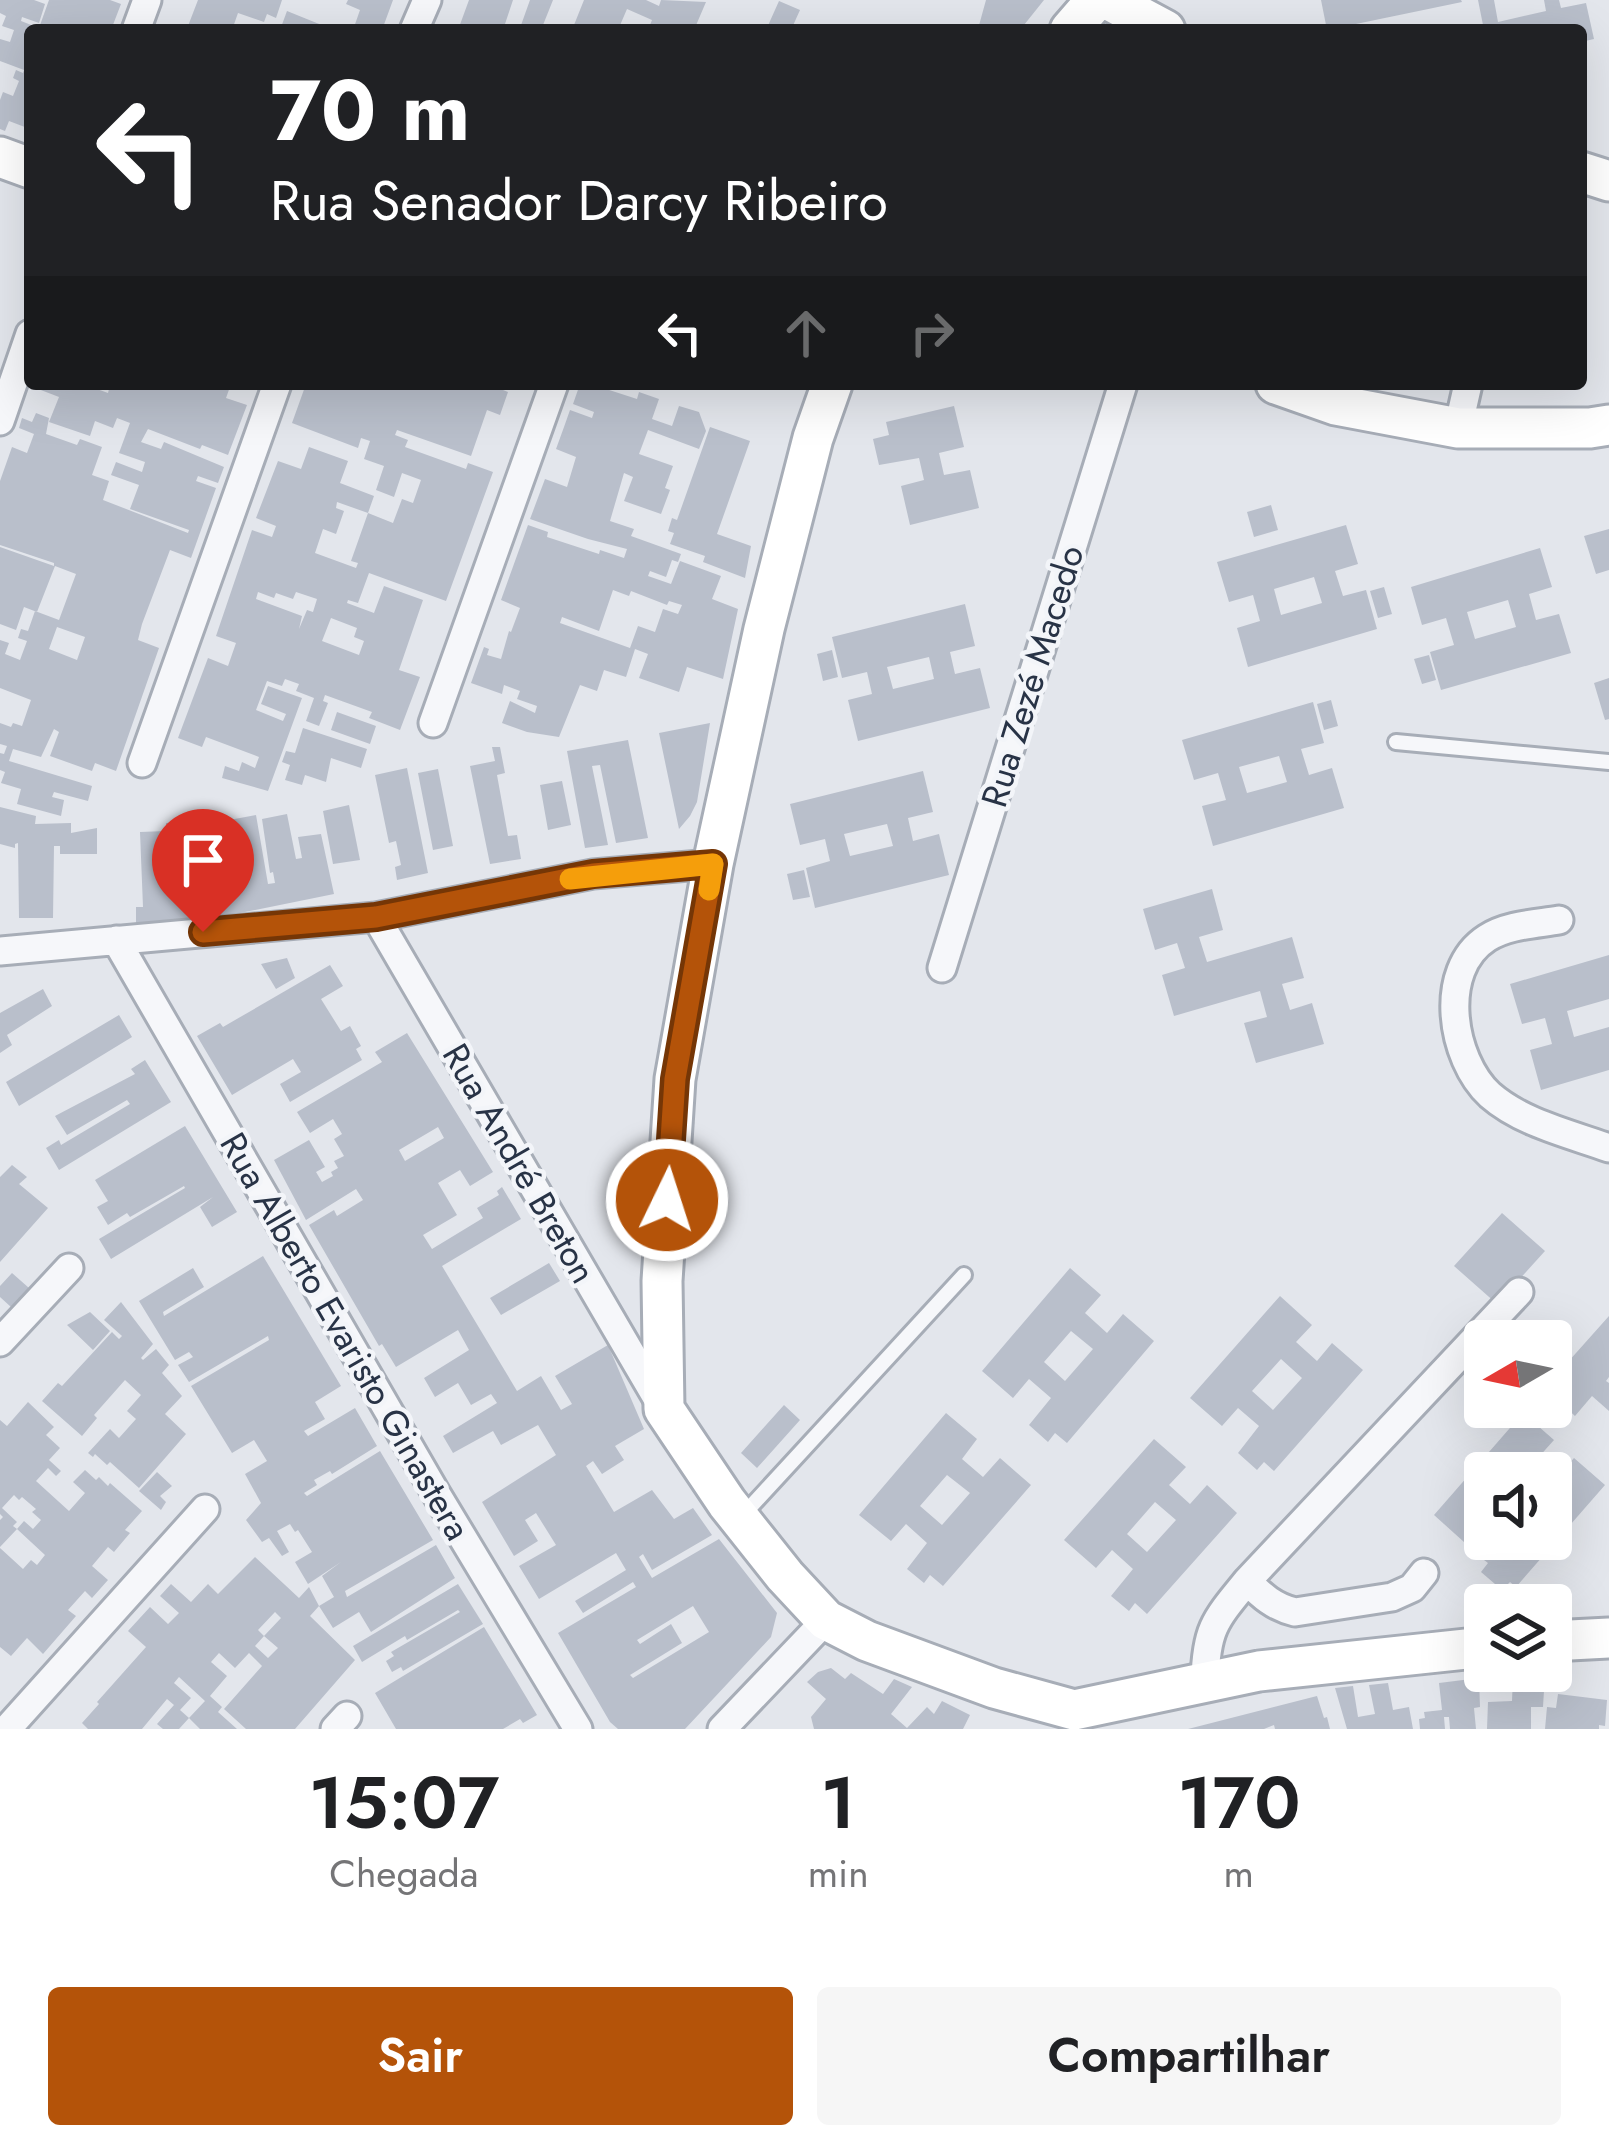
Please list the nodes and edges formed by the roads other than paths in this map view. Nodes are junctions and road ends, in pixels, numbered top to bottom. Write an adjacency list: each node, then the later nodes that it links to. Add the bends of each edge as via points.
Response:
1 (1096, 0): 3 (main road)
2 (1109, 0): 4 (main road)
3 (1075, 24)
4 (1154, 24)
5 (24, 351): 12 (street)
6 (275, 390): 17 (street)
7 (552, 390): 15 (street)
8 (830, 390): 19 (main road, via 764,629)
9 (1121, 390): 24 (street, Rua Zezé Macedo)
10 (1293, 390): 14 (main road)
11 (1467, 390): 14 (street)
12 (0, 421)
13 (1609, 424): 14 (main road)
14 (1458, 428)
15 (433, 723)
16 (1396, 742): 18 (lane)
17 (142, 763)
18 (1609, 763)
19 (713, 864): 20 (street, via 593,874); 30 (main road, via 675,1079 662,1281)
20 (376, 917): 22 (street); 30 (street, Rua André Breton)
21 (1559, 920): 25 (street, via 1502,930 1472,950 1453,989 1457,1029 1488,1094 1518,1114)
22 (116, 940): 23 (street); 42 (street, Rua Alberto Evaristo Ginastera)
23 (0, 951)
24 (942, 968)
25 (1609, 1148)
26 (69, 1268): 29 (street)
27 (964, 1275): 32 (lane)
28 (1519, 1292): 34 (street)
29 (0, 1342)
30 (664, 1409): 32 (main road)
31 (205, 1509): 41 (street)
32 (739, 1519): 35 (main road)
33 (1424, 1573): 34 (street, via 1392,1597 1295,1612)
34 (1247, 1581): 39 (street, via 1215,1619)
35 (826, 1620): 40 (main road); 43 (street)
36 (1609, 1638): 37 (main road)
37 (1572, 1640)
38 (1464, 1649): 39 (main road)
39 (1205, 1681): 40 (main road)
40 (1062, 1720)
41 (7, 1729)
42 (578, 1729)
43 (722, 1729)

